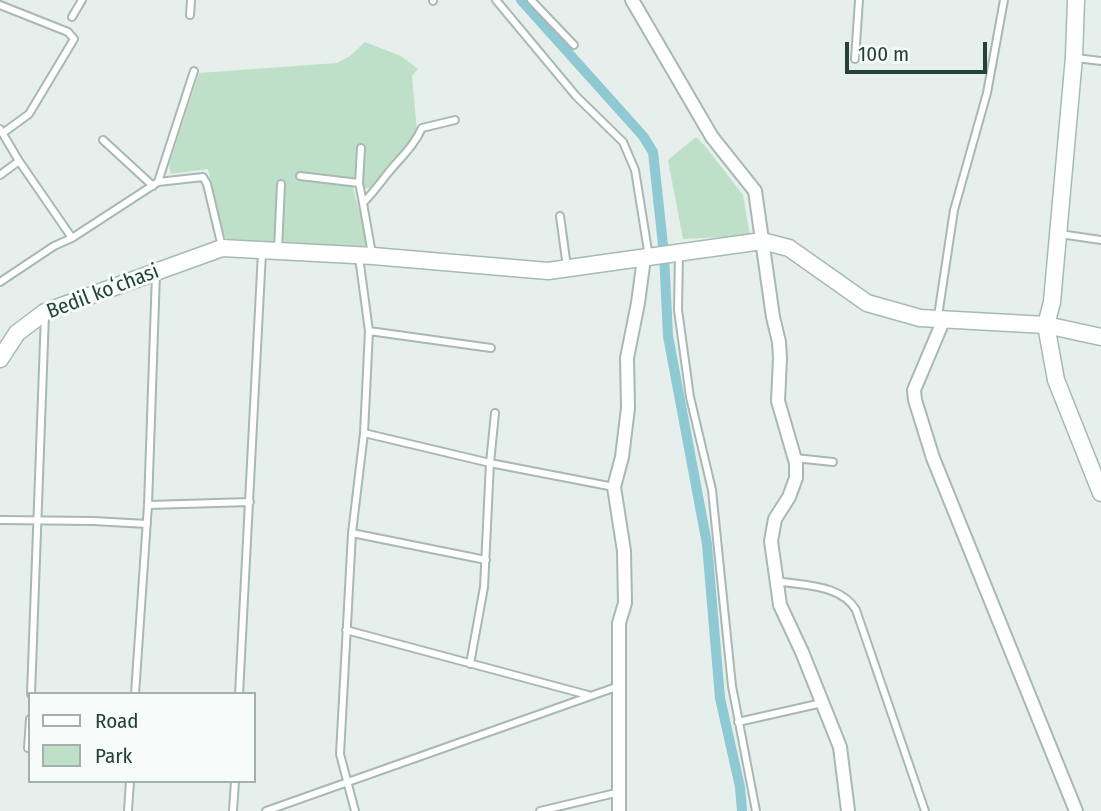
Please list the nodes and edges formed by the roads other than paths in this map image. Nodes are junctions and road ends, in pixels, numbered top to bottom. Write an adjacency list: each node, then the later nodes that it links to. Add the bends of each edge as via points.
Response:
1 (82, 0): 11 (lane)
2 (191, 0): 10 (lane)
3 (496, 0): 37 (lane, via 576,96 623,142 635,170)
4 (531, 0): 12 (lane)
5 (632, 0): 32 (street, via 712,137 755,191)
6 (859, 0): 14 (lane)
7 (1004, 0): 42 (lane, via 987,93 954,210)
8 (1076, 0): 13 (street)
9 (0, 5): 18 (lane, via 66,29 74,39 29,114)
10 (190, 15)
11 (72, 17)
12 (574, 45)
13 (1074, 57): 15 (lane); 29 (street)
14 (855, 59)
15 (1101, 61)
16 (194, 71): 25 (lane)
17 (455, 120): 27 (lane, via 422,128 413,146)
18 (1, 131): 21 (lane)
19 (103, 140): 25 (lane)
20 (361, 148): 24 (lane)
21 (19, 161): 22 (lane); 30 (lane)
22 (0, 174)
23 (300, 176): 24 (lane)
24 (359, 183): 27 (lane)
25 (156, 184): 30 (lane); 33 (lane, via 198,176 205,180)
26 (281, 184): 34 (lane)
27 (363, 203): 36 (lane)
28 (560, 216): 38 (lane)
29 (1058, 234): 31 (lane); 43 (street)
30 (72, 238): 40 (lane)
31 (1101, 240)
32 (762, 241): 35 (street, Bedil koʻchasi); 42 (street, via 789,248 867,303 920,318); 50 (street, via 779,342 778,401)
33 (222, 248): 34 (street, Bedil koʻchasi); 39 (street, Bedil koʻchasi)
34 (270, 249): 36 (street, Bedil koʻchasi); 55 (lane)
35 (679, 253): 37 (street, Bedil koʻchasi); 71 (lane, via 678,310 690,397 712,489)
36 (366, 255): 38 (street, Bedil koʻchasi); 44 (lane)
37 (647, 258): 38 (street, Bedil koʻchasi); 53 (street, via 627,358 628,408)
38 (568, 269)
39 (156, 270): 41 (street, Bedil koʻchasi); 56 (lane)
40 (0, 282)
41 (45, 312): 47 (street, Bedil koʻchasi, via 17,333); 58 (lane)
42 (941, 318): 43 (street); 85 (street, via 915,384 915,400 933,458)
43 (1046, 325): 45 (street); 54 (street, via 1056,380)
44 (369, 331): 46 (lane); 49 (lane)
45 (1101, 337)
46 (491, 348)
47 (0, 359)
48 (495, 412): 52 (lane)
49 (364, 433): 52 (lane); 60 (lane)
50 (795, 458): 51 (lane); 62 (street, via 796,478 775,519 771,541)
51 (833, 462)
52 (490, 463): 53 (lane); 61 (lane)
53 (614, 487): 65 (street, via 624,551)
54 (1101, 493)
55 (250, 502): 56 (lane); 68 (lane)
56 (148, 505): 59 (lane)
57 (0, 520): 58 (lane)
58 (39, 522): 59 (lane); 66 (lane)
59 (147, 524): 67 (lane)
60 (352, 533): 61 (lane); 63 (lane)
61 (486, 560): 64 (lane)
62 (776, 581): 70 (street, via 780,605); 84 (lane, via 828,590 850,600)
63 (346, 630): 64 (lane); 74 (lane, via 340,754)
64 (470, 664): 69 (lane)
65 (621, 685): 69 (lane); 75 (street)
66 (31, 692)
67 (135, 692)
68 (239, 692)
69 (590, 696): 74 (lane)
70 (822, 704): 71 (lane); 83 (street, via 841,747)
71 (738, 722): 82 (lane)
72 (130, 783): 76 (lane)
73 (234, 783): 77 (lane)
74 (346, 783): 78 (lane); 79 (lane)
75 (620, 792): 80 (lane); 81 (street)
76 (128, 811)
77 (233, 811)
78 (266, 811)
79 (355, 811)
80 (540, 811)
81 (619, 811)
82 (756, 811)
83 (848, 811)
84 (925, 811)
85 (1076, 811)

